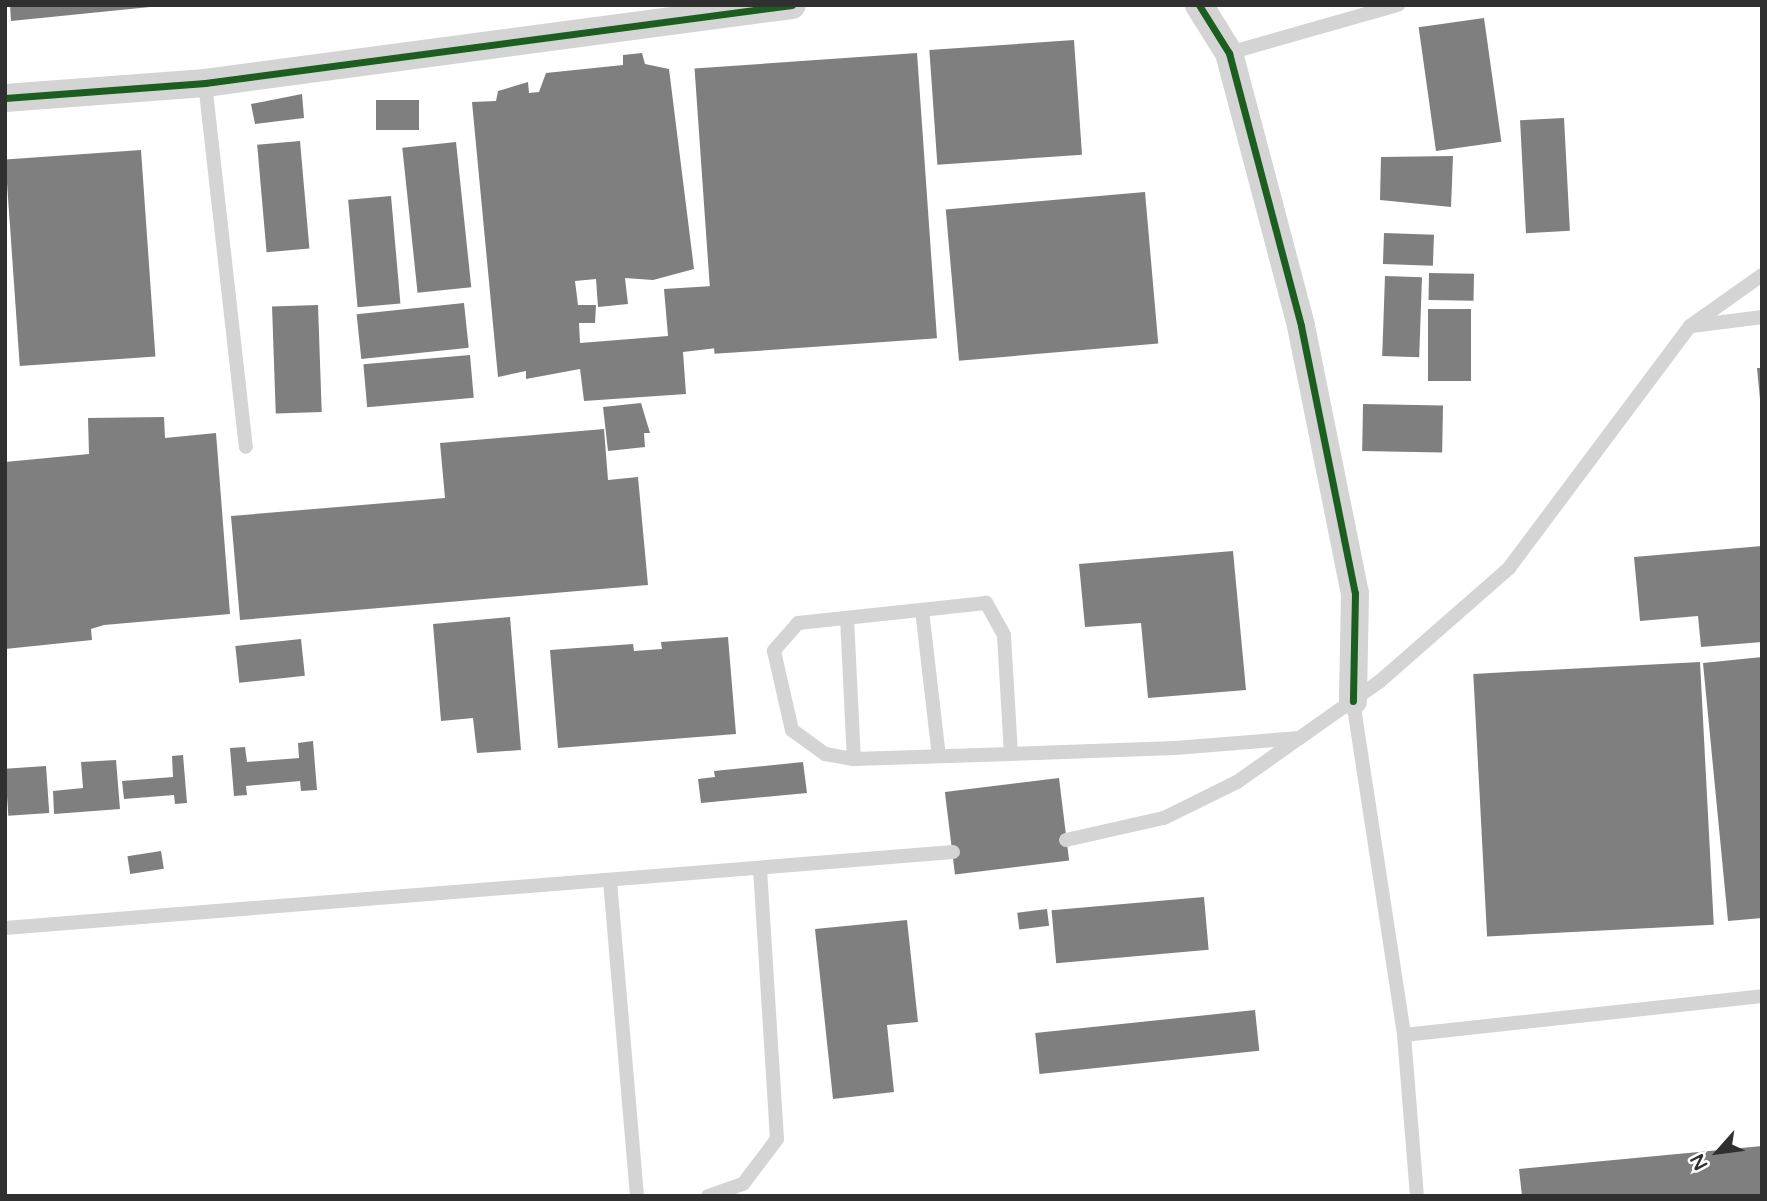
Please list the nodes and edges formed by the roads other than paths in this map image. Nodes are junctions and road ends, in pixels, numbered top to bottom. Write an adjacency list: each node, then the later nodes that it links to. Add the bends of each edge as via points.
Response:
1 (792, 5): 5 (street)
2 (1199, 5): 4 (street)
3 (1398, 5): 4 (lane)
4 (1229, 53): 13 (street, via 1301,326 1355,593)
5 (205, 83): 6 (street); 10 (lane)
6 (5, 98)
7 (1762, 275): 9 (lane)
8 (1762, 317): 9 (lane)
9 (1690, 326): 13 (lane, via 1509,568)
10 (246, 447)
11 (922, 610): 12 (lane); 15 (lane, via 986,603 990,609 1003,635); 16 (lane)
12 (846, 618): 17 (lane); 17 (lane, via 798,623 774,651 792,730 825,754)
13 (1353, 701): 14 (lane); 24 (lane)
14 (1300, 738): 15 (lane); 18 (lane, via 1237,782 1164,818)
15 (1011, 754): 16 (lane)
16 (939, 756): 17 (lane)
17 (854, 759)
18 (1066, 840)
19 (953, 852): 20 (lane)
20 (760, 870): 21 (lane); 26 (lane, via 777,1139 743,1184)
21 (610, 881): 22 (lane); 25 (lane)
22 (5, 928)
23 (1762, 996): 24 (lane)
24 (1404, 1035): 27 (lane)
25 (637, 1196)
26 (708, 1196)
27 (1417, 1196)

